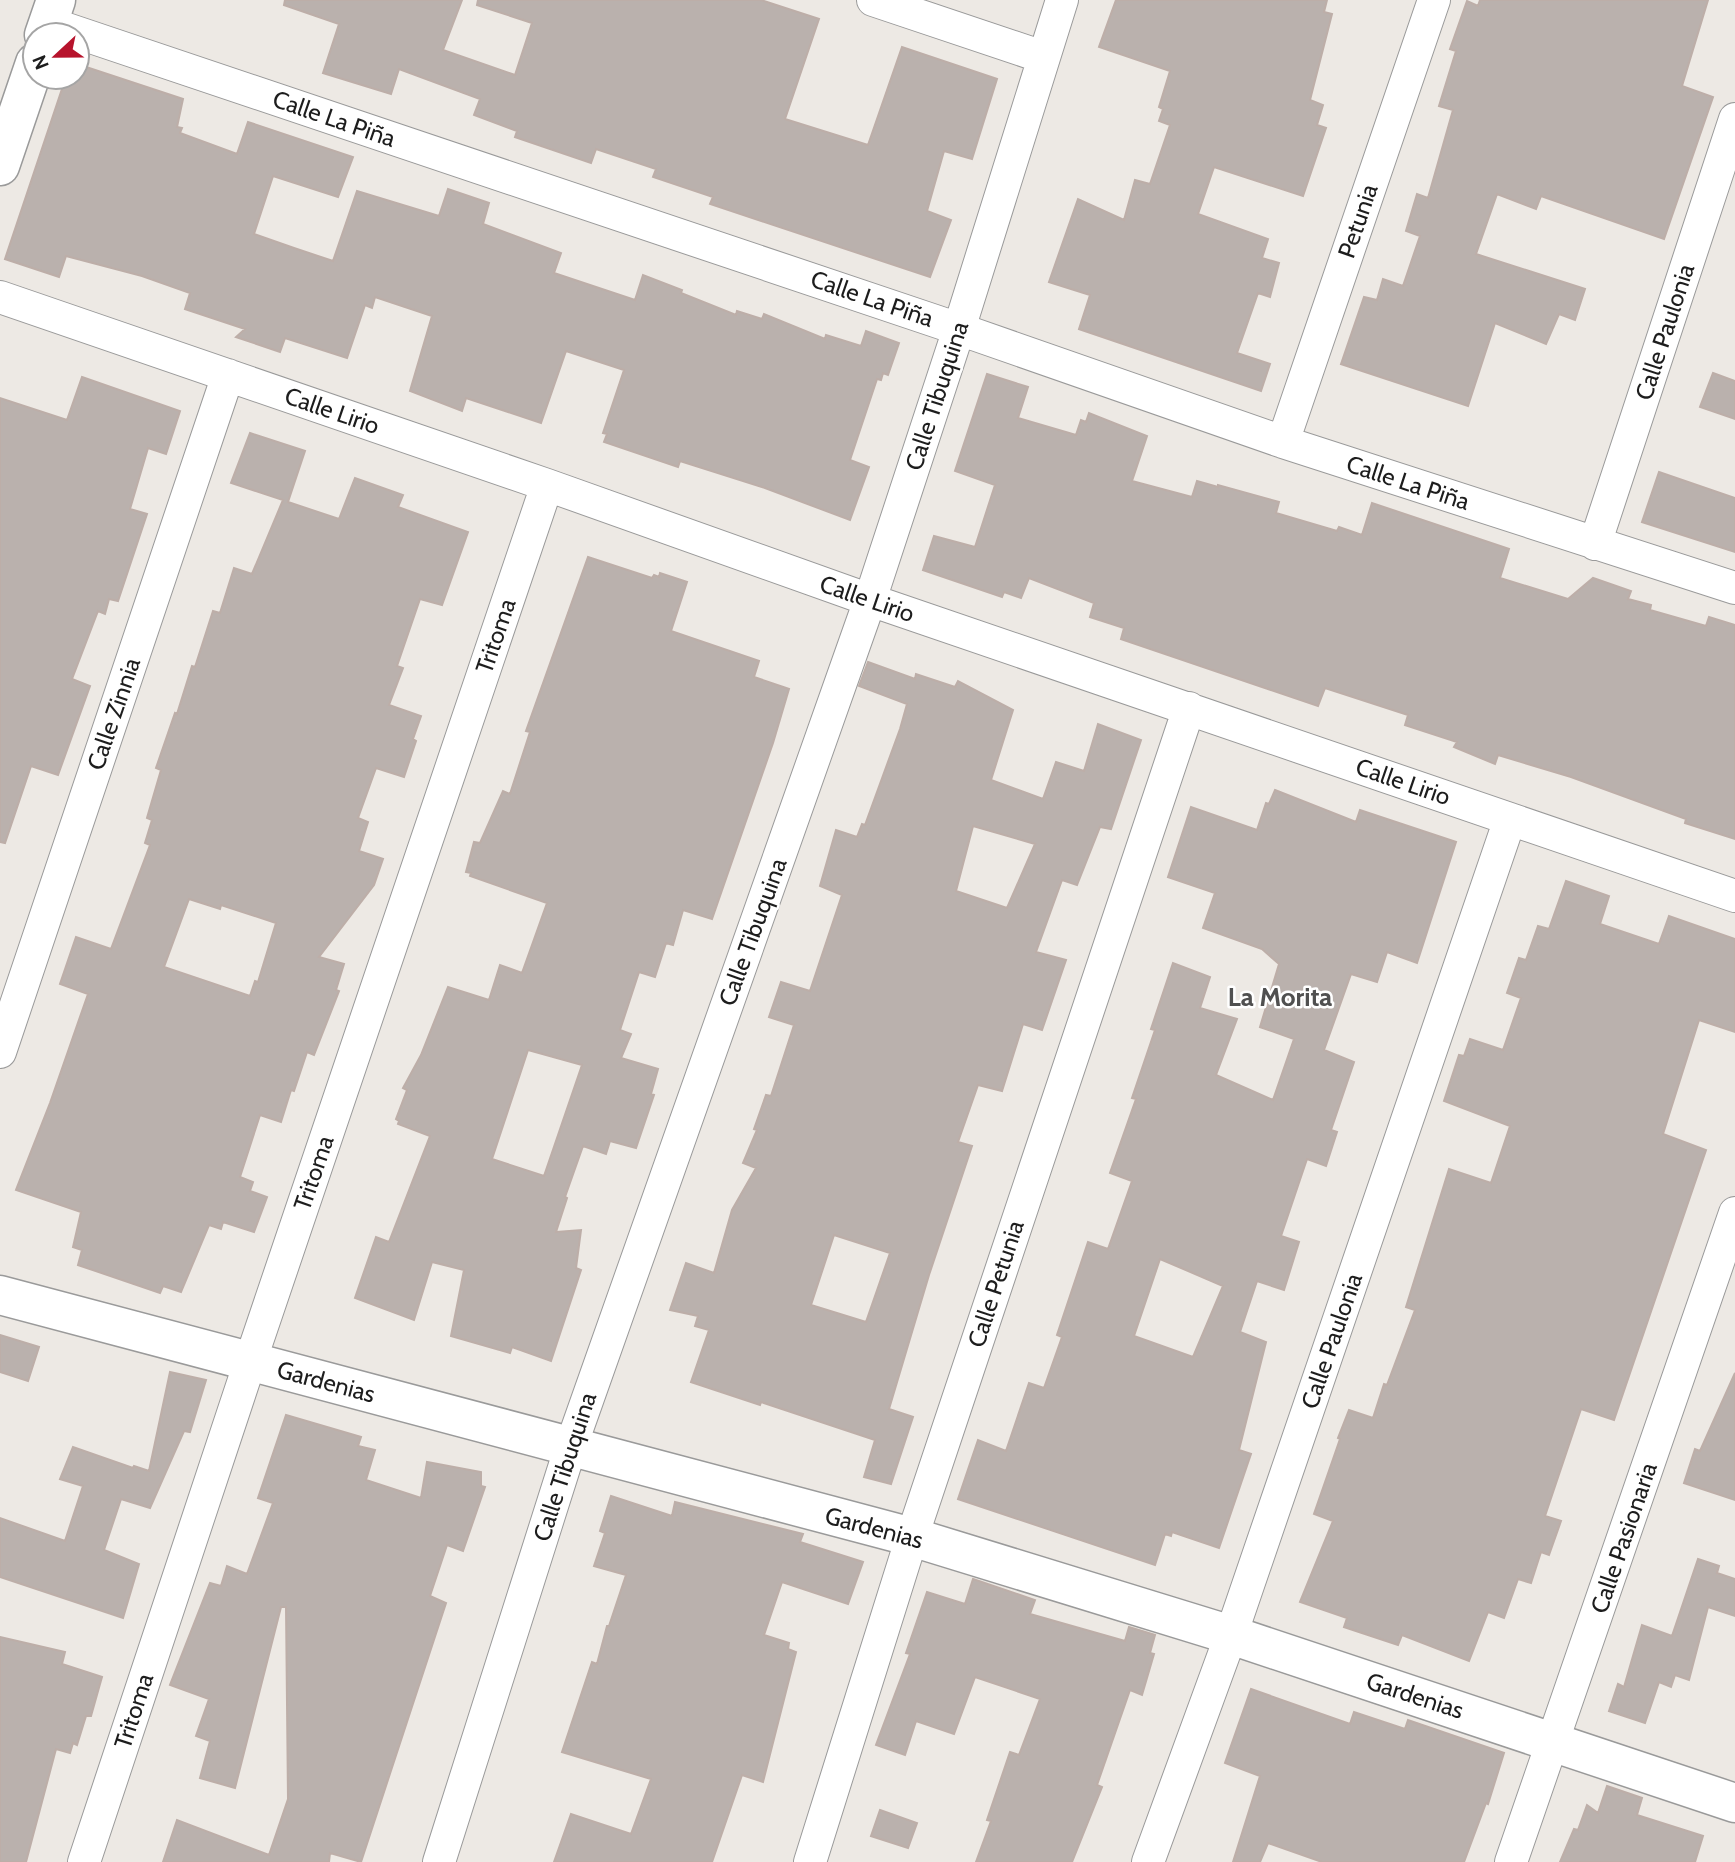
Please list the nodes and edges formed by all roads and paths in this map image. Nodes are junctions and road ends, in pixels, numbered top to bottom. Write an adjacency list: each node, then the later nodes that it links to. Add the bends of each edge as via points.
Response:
1 (873, 0): 5 (street)
2 (1062, 0): 5 (street, Calle Tibuquina)
3 (1434, 0): 12 (street, Petunia)
4 (50, 19): 10 (street, Calle La Piña)
5 (1043, 57): 10 (street, Calle Tibuquina)
6 (25, 91): 8 (street)
7 (1735, 119): 14 (street, Calle Paulonia)
8 (0, 166)
9 (0, 297): 11 (street, Calle Lirio)
10 (960, 329): 12 (street, Calle La Piña); 16 (street, Calle Tibuquina)
11 (228, 375): 13 (street, Calle Lirio); 20 (street, Calle Zinnia)
12 (1283, 442): 14 (street, Calle La Piña)
13 (547, 485): 16 (street, Calle Lirio); 23 (street, Tritoma)
14 (1595, 544): 15 (street, Calle La Piña)
15 (1735, 588)
16 (870, 600): 17 (street, Calle Lirio); 24 (street, Calle Tibuquina)
17 (1189, 708): 18 (street, Calle Lirio); 25 (street, Calle Petunia)
18 (1510, 818): 19 (street, Calle Lirio); 26 (street, Calle Paulonia)
19 (1735, 896)
20 (0, 1052)
21 (1735, 1213): 27 (street, Calle Pasionaria)
22 (0, 1295): 23 (street, Gardenias)
23 (250, 1362): 24 (street, Gardenias); 29 (street, Tritoma)
24 (570, 1446): 25 (street, Gardenias); 30 (street, Calle Tibuquina)
25 (912, 1537): 26 (street, Gardenias); 31 (street, Calle Petunia)
26 (1231, 1635): 27 (street, Gardenias); 32 (street, Calle Paulonia)
27 (1554, 1742): 28 (street, Gardenias); 33 (street, Calle Pasionaria)
28 (1735, 1803)
29 (84, 1862)
30 (439, 1862)
31 (810, 1862)
32 (1148, 1862)
33 (1511, 1862)

